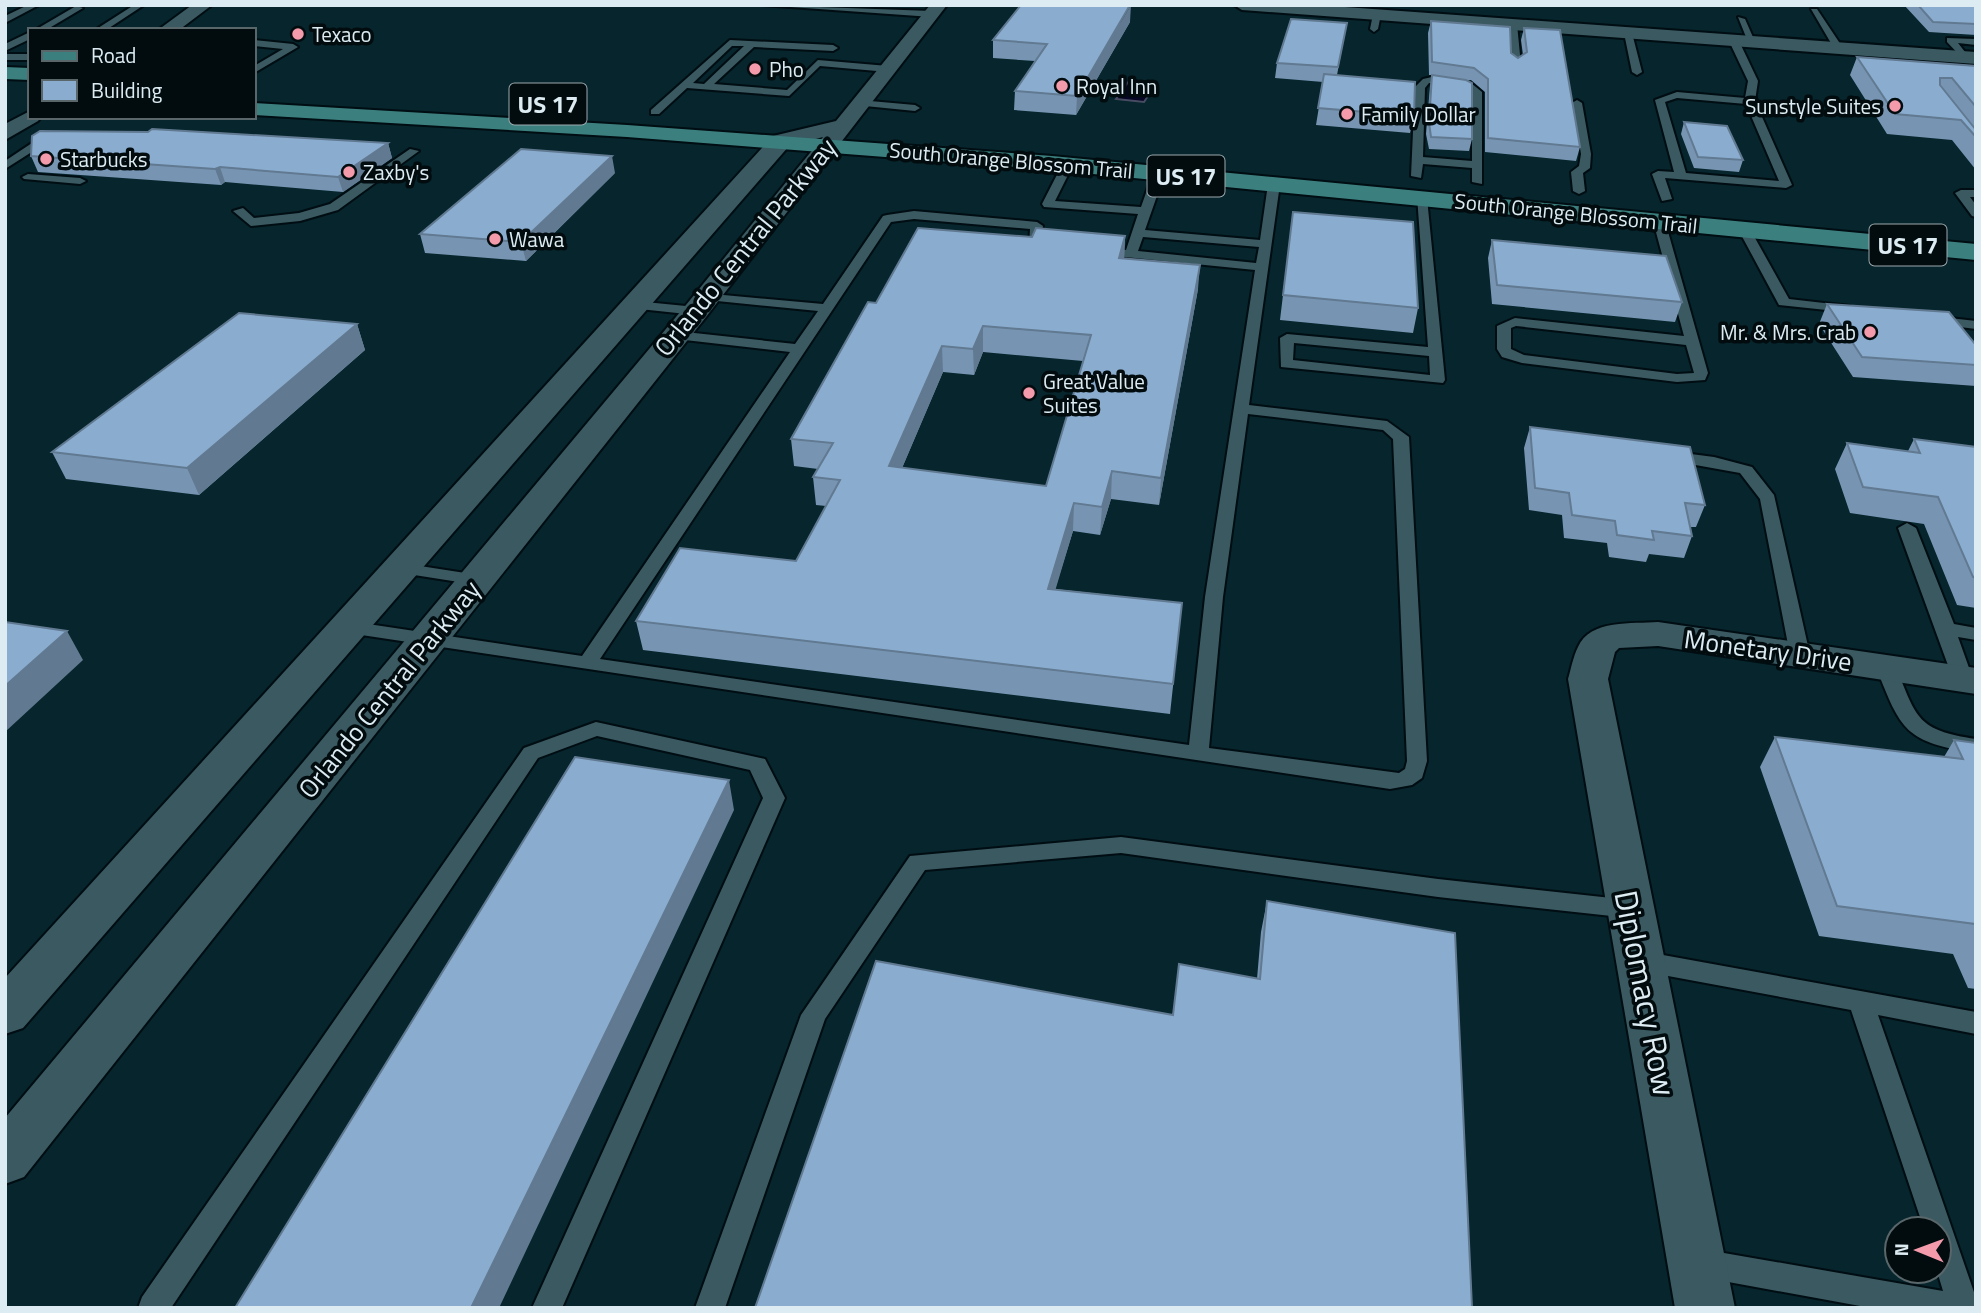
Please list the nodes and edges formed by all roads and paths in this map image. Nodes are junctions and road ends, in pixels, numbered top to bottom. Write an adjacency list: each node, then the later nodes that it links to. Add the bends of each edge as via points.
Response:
1 (35, 5): 10 (lane)
2 (140, 5): 13 (lane)
3 (204, 5): 14 (street)
4 (766, 5): 7 (lane)
5 (1241, 5): 11 (street, via 1376,22)
6 (79, 8): 12 (lane)
7 (935, 10): 28 (street, Orlando Central Parkway)
8 (1814, 11): 22 (lane)
9 (1741, 19): 18 (lane)
10 (5, 20)
11 (1513, 24): 15 (street); 27 (lane)
12 (43, 28)
13 (102, 28)
14 (170, 28)
15 (1628, 33): 17 (street); 29 (lane)
16 (28, 36): 21 (lane)
17 (1734, 41): 18 (street); 35 (lane, via 1752,81)
18 (1753, 42): 22 (street)
19 (256, 43): 32 (lane, via 293,47)
20 (752, 44): 26 (lane, via 833,48); 33 (lane, via 730,43); 34 (lane)
21 (5, 48)
22 (1838, 48): 23 (street)
23 (1972, 52)
24 (5, 57): 25 (lane)
25 (28, 57)
26 (818, 63): 28 (lane); 34 (lane, via 789,93)
27 (1516, 65)
28 (888, 69): 36 (street, Orlando Central Parkway)
29 (1637, 72)
30 (5, 73): 31 (main road)
31 (28, 74)
32 (258, 80)
33 (684, 85): 34 (lane); 40 (lane)
34 (706, 87)
35 (1750, 100): 54 (lane, via 1677,95 1660,100); 54 (lane, via 1786,185)
36 (859, 103): 38 (lane); 46 (street, Orlando Central Parkway)
37 (1577, 103): 58 (lane, via 1586,154 1584,168 1577,172)
38 (915, 108)
39 (256, 109): 43 (main road, South Orange Blossom Trail / US 17)
40 (648, 111): 41 (main road)
41 (681, 114)
42 (28, 119): 44 (street)
43 (779, 131): 46 (main road, South Orange Blossom Trail / US 17); 79 (street, Orlando Central Parkway)
44 (5, 134)
45 (64, 135): 50 (lane, via 45,139)
46 (835, 135): 48 (main road, South Orange Blossom Trail / US 17); 49 (main road, South Orange Blossom Trail / US 17); 82 (street, Orlando Central Parkway)
47 (414, 151): 65 (lane, via 302,226 278,233 257,228)
48 (1199, 156)
49 (1067, 165): 51 (main road, South Orange Blossom Trail / US 17); 63 (lane)
50 (5, 166)
51 (1159, 173): 52 (main road, South Orange Blossom Trail / US 17); 66 (lane)
52 (1277, 173): 56 (main road, South Orange Blossom Trail / US 17); 73 (lane)
53 (1477, 173): 56 (main road, South Orange Blossom Trail / US 17); 56 (lane, via 1477,92 1462,83 1426,80 1420,88); 58 (main road, South Orange Blossom Trail / US 17)
54 (1681, 176): 64 (lane, via 1658,174)
55 (28, 177): 57 (lane)
56 (1419, 178): 64 (main road, South Orange Blossom Trail / US 17); 87 (lane)
57 (80, 181)
58 (1579, 191): 59 (main road, South Orange Blossom Trail / US 17)
59 (1604, 194)
60 (1976, 194): 68 (lane, via 1961,193)
61 (1641, 197): 64 (main road, South Orange Blossom Trail / US 17)
62 (1694, 202): 64 (main road, South Orange Blossom Trail / US 17)
63 (1048, 204): 66 (lane); 69 (lane)
64 (1662, 210): 70 (main road, South Orange Blossom Trail / US 17); 85 (lane)
65 (239, 211)
66 (1145, 211): 71 (lane)
67 (1901, 221): 72 (main road, via 1896,231 1878,238)
68 (1972, 223)
69 (1037, 226): 74 (lane, via 1033,243); 80 (lane, via 894,216 881,225)
70 (1744, 229): 72 (main road, South Orange Blossom Trail / US 17); 81 (lane, via 1784,302)
71 (1138, 233): 73 (lane); 77 (lane)
72 (1839, 239): 76 (main road, South Orange Blossom Trail / US 17)
73 (1263, 244): 78 (lane)
74 (1059, 248)
75 (1083, 250): 77 (lane)
76 (1976, 252)
77 (1131, 254): 78 (lane)
78 (1261, 267): 88 (lane)
79 (635, 305): 82 (lane); 91 (street, Orlando Central Parkway)
80 (826, 309): 82 (lane); 86 (lane)
81 (1866, 312)
82 (693, 314): 86 (lane); 92 (street, Orlando Central Parkway)
83 (1921, 318): 84 (lane)
84 (1976, 325)
85 (1692, 341): 85 (lane, via 1700,377 1677,378 1513,357 1504,349 1503,326 1524,323)
86 (799, 349): 98 (lane)
87 (1435, 352): 87 (lane, via 1438,380 1286,364 1287,338)
88 (1241, 409): 103 (lane, via 1214,597); 103 (lane, via 1387,426 1401,437 1417,761 1415,773 1390,782)
89 (1646, 453): 97 (lane, via 1746,470 1768,499)
90 (1907, 528): 94 (lane)
91 (401, 568): 92 (lane); 93 (street, Orlando Central Parkway)
92 (478, 580): 96 (street, Orlando Central Parkway)
93 (348, 628): 96 (lane); 107 (street, Orlando Central Parkway)
94 (1946, 629): 95 (lane); 101 (lane)
95 (1976, 634)
96 (429, 640): 98 (lane); 109 (street, Orlando Central Parkway)
97 (1800, 655): 99 (street, Monetary Drive); 100 (street, Monetary Drive, via 1658,634 1610,637 1597,646)
98 (587, 663): 103 (lane)
99 (1886, 667): 101 (street, Monetary Drive); 102 (lane, via 1914,728 1946,742)
100 (1588, 679): 104 (street, Diplomacy Row)
101 (1970, 680)
102 (1976, 746)
103 (1198, 754)
104 (1630, 909): 105 (street, Diplomacy Row); 115 (lane, via 1121,845 918,862 814,1015)
105 (1640, 961): 106 (lane); 112 (street, Diplomacy Row)
106 (1861, 1002): 108 (lane); 110 (lane)
107 (5, 1013)
108 (1976, 1023)
109 (5, 1159)
110 (1933, 1215)
111 (1953, 1275): 117 (lane)
112 (1701, 1285): 116 (lane)
113 (153, 1308): 114 (lane, via 531,753 596,729 758,764 774,798)
114 (547, 1308)
115 (710, 1308)
116 (1956, 1308)
117 (1964, 1308)

